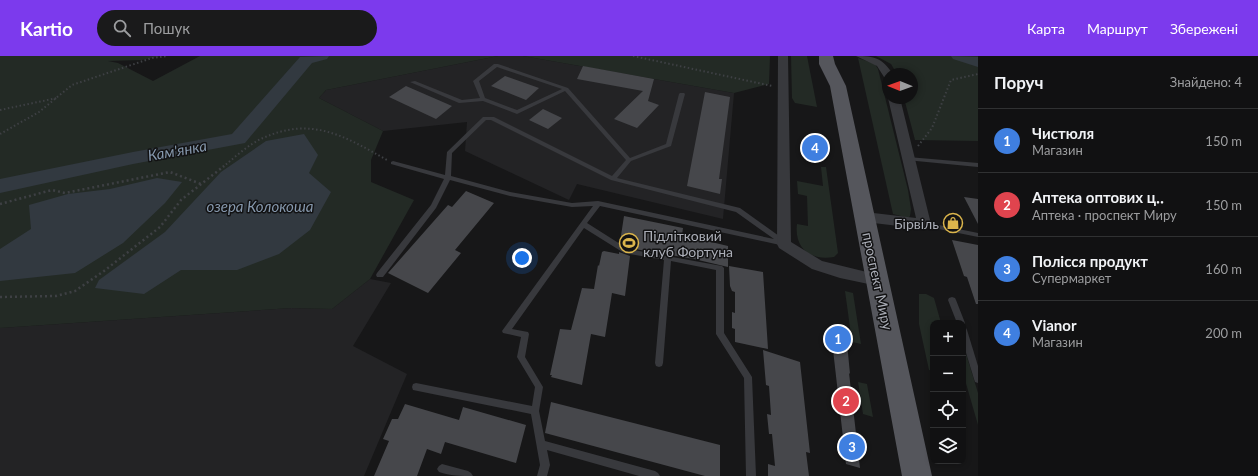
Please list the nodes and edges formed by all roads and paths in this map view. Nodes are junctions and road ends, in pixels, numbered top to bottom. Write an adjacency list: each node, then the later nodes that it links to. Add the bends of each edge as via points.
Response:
1 (168, 56): 12 (path, via 152,58 72,85)
2 (633, 56): 9 (path)
3 (783, 56): 9 (street)
4 (861, 56): 6 (street, via 881,64)
5 (832, 60): 26 (main road, проспект Миру)
6 (884, 68)
7 (978, 74): 17 (path, via 952,80 932,128)
8 (413, 82): 13 (lane, via 461,102)
9 (784, 88): 30 (street)
10 (566, 89): 13 (lane, via 517,112); 13 (lane, via 496,65 476,81); 18 (lane)
11 (682, 94): 18 (lane, via 669,145)
12 (57, 97): 15 (path); 16 (path, via 39,112)
13 (483, 100)
14 (895, 104): 17 (street)
15 (0, 110)
16 (0, 134)
17 (908, 159): 20 (lane); 28 (street)
18 (629, 160): 22 (lane)
19 (393, 163): 21 (lane); 23 (path, via 346,137 304,127 262,138)
20 (978, 165)
21 (448, 177): 22 (lane, via 450,153 484,118 492,118); 24 (lane, via 510,194 572,205); 32 (lane, via 434,206)
22 (613, 179): 30 (lane, via 738,210)
23 (201, 184): 25 (path, via 170,172 65,192 52,190); 34 (path, via 181,200 160,227 75,291 56,296)
24 (598, 203): 27 (lane); 30 (lane)
25 (0, 204)
26 (865, 217): 28 (street); 33 (main road, проспект Миру)
27 (583, 224): 31 (lane, via 626,251); 41 (lane, via 506,331 525,334 521,357 539,387)
28 (918, 224): 29 (lane)
29 (978, 235)
30 (784, 244): 33 (street, via 817,265)
31 (668, 258): 38 (lane); 47 (lane, via 720,268 720,334 748,377)
32 (380, 275)
33 (878, 280): 48 (main road, проспект Миру)
34 (0, 297)
35 (952, 300): 36 (lane)
36 (960, 320)
37 (966, 340): 39 (lane)
38 (659, 363)
39 (978, 379)
40 (416, 387): 41 (lane)
41 (535, 411): 42 (lane)
42 (541, 444): 45 (lane, via 545,465); 46 (lane)
43 (442, 469): 44 (lane)
44 (468, 476)
45 (542, 476)
46 (655, 476)
47 (751, 476)
48 (917, 476)

